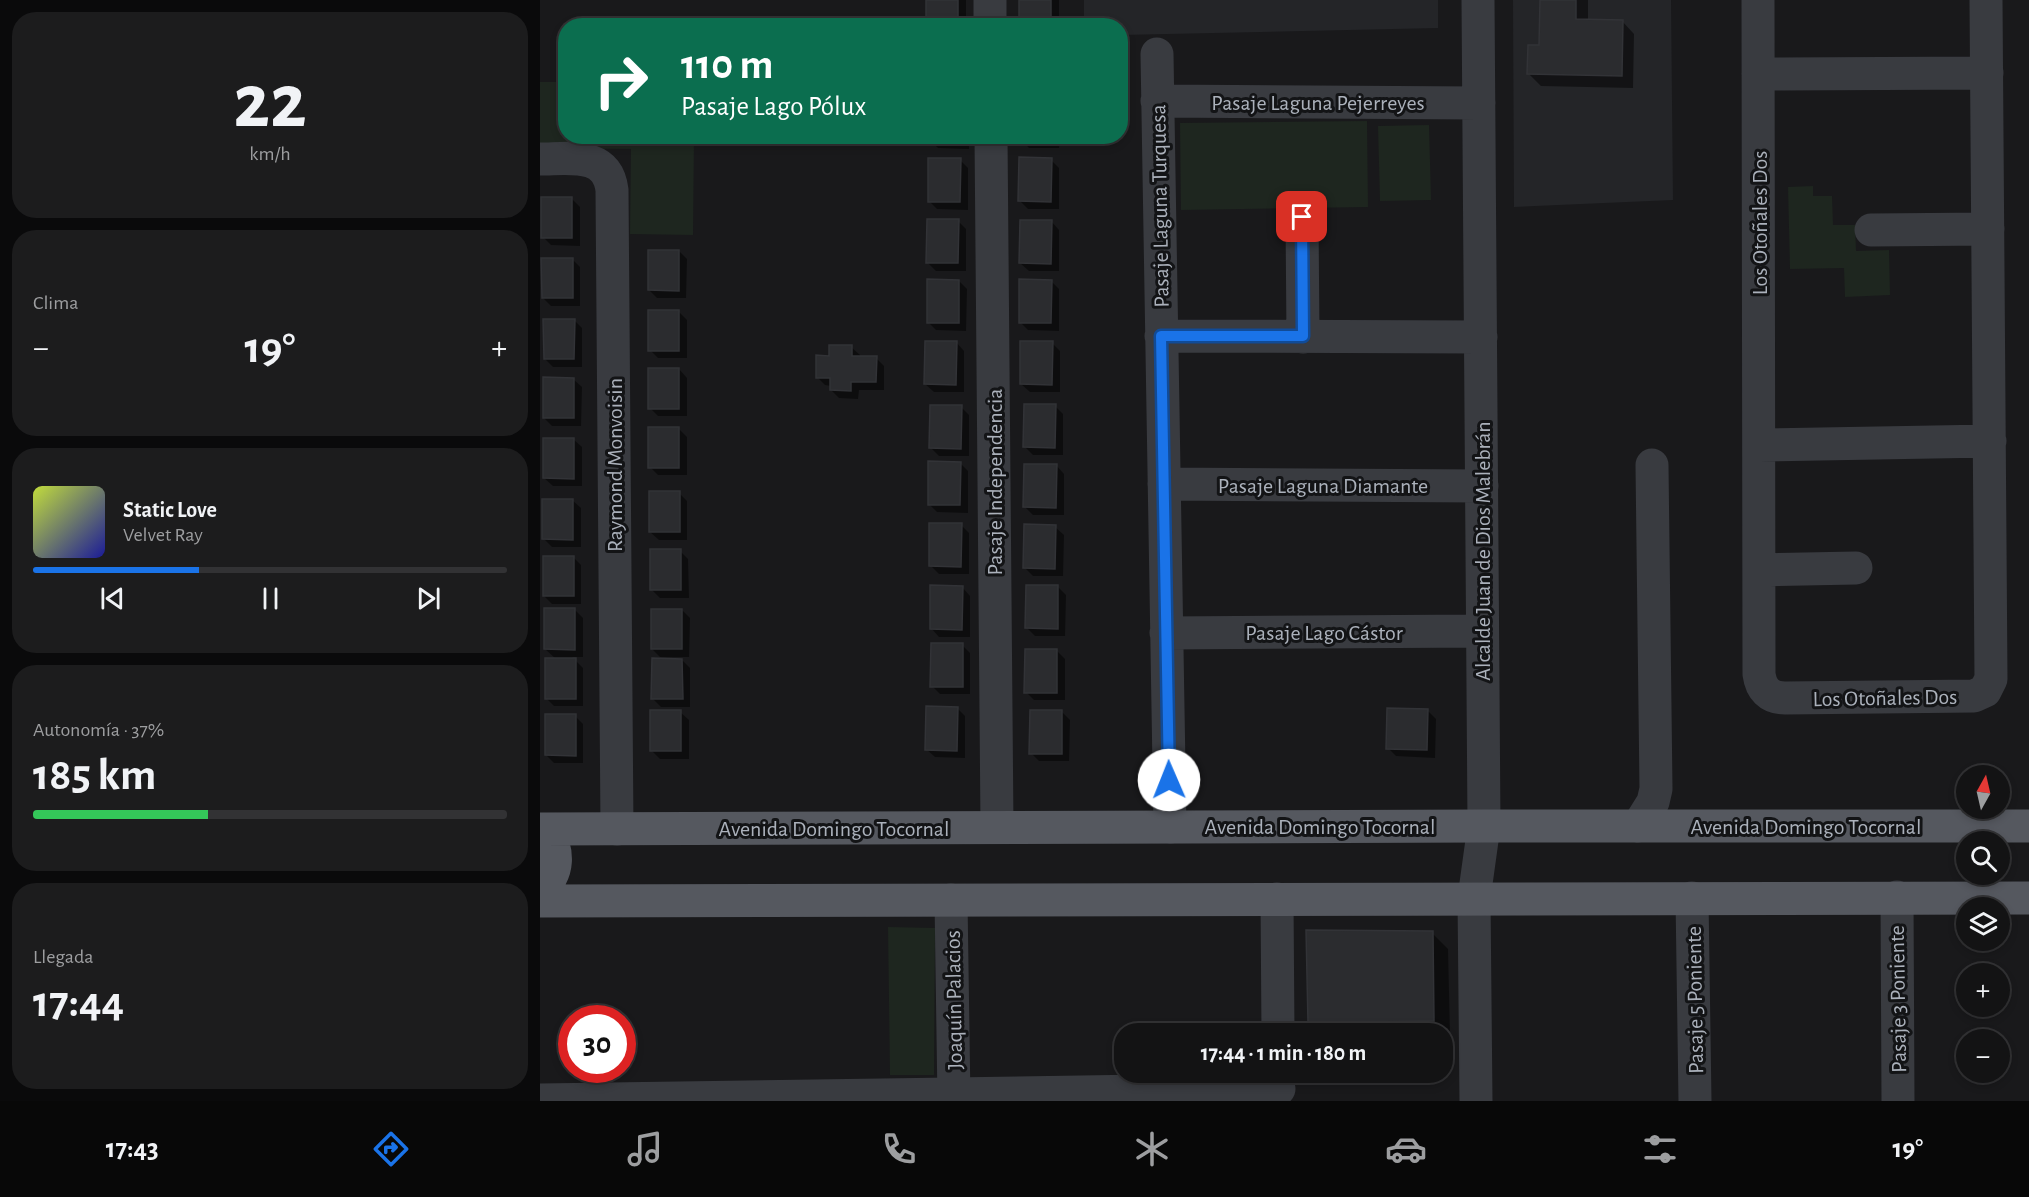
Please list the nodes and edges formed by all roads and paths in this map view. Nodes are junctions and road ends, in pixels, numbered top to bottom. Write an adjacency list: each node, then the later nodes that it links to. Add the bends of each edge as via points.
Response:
1 (990, 0): 5 (street)
2 (1478, 0): 10 (street, Alcalde Juan de Dios Malebrán)
3 (1758, 0): 8 (street, Los Otoñales Dos)
4 (1986, 0): 7 (street, Los Otoñales Dos)
5 (990, 18)
6 (1157, 54): 9 (street, Pasaje Laguna Turquesa)
7 (1987, 73): 8 (street); 14 (street, Los Otoñales Dos)
8 (1758, 74): 20 (street, Los Otoñales Dos)
9 (1157, 101): 10 (street, Pasaje Laguna Pejerreyes); 16 (street, Pasaje Laguna Turquesa)
10 (1479, 103): 18 (street, Alcalde Juan de Dios Malebrán)
11 (991, 144): 31 (street, Pasaje Independencia)
12 (540, 159): 34 (street, Raymond Monvoisin, via 596,163 608,175 612,190)
13 (1302, 217): 17 (street)
14 (1988, 229): 15 (street); 19 (street, Los Otoñales Dos)
15 (1870, 230)
16 (1161, 336): 17 (street); 22 (street, Pasaje Laguna Turquesa)
17 (1303, 336): 18 (street)
18 (1480, 337): 23 (street, Alcalde Juan de Dios Malebrán)
19 (1990, 441): 20 (street); 25 (street, Los Otoñales Dos, via 1991,679 1980,694 1771,696 1761,686 1759,674)
20 (1759, 445): 25 (street, Los Otoñales Dos)
21 (1652, 465): 29 (street, via 1656,789)
22 (1164, 484): 23 (street, Pasaje Laguna Diamante); 27 (street, Pasaje Laguna Turquesa)
23 (1482, 486): 26 (street, Alcalde Juan de Dios Malebrán)
24 (1856, 568): 25 (street)
25 (1760, 570)
26 (1482, 631): 27 (street, Pasaje Lago Cástor); 28 (street, Alcalde Juan de Dios Malebrán)
27 (1166, 633): 32 (street, Pasaje Laguna Turquesa)
28 (1484, 826): 29 (main road, Avenida Domingo Tocornal); 32 (main road, Avenida Domingo Tocornal); 37 (street, Alcalde Juan de Dios Malebrán)
29 (1638, 826): 30 (main road, Avenida Domingo Tocornal)
30 (2029, 826)
31 (997, 827): 32 (main road, Avenida Domingo Tocornal); 34 (main road, Avenida Domingo Tocornal)
32 (1170, 827)
33 (543, 829): 34 (main road, Avenida Domingo Tocornal); 35 (main road, via 553,840 557,861 550,879)
34 (617, 829)
35 (540, 890)
36 (1897, 897): 38 (main road); 39 (main road); 51 (street, Pasaje 3 Poniente)
37 (1474, 898): 38 (main road); 40 (main road); 49 (street, Alcalde Juan de Dios Malebrán)
38 (1692, 898): 50 (street, Pasaje 5 Poniente)
39 (2029, 898)
40 (1277, 899): 41 (main road); 43 (street)
41 (951, 900): 42 (main road); 46 (street, Joaquín Palacios)
42 (540, 901)
43 (1278, 1023)
44 (1279, 1088): 45 (street)
45 (1090, 1096): 46 (street)
46 (954, 1097): 48 (street)
47 (540, 1100): 48 (street)
48 (626, 1100)
49 (1476, 1101)
50 (1695, 1101)
51 (1898, 1101)

